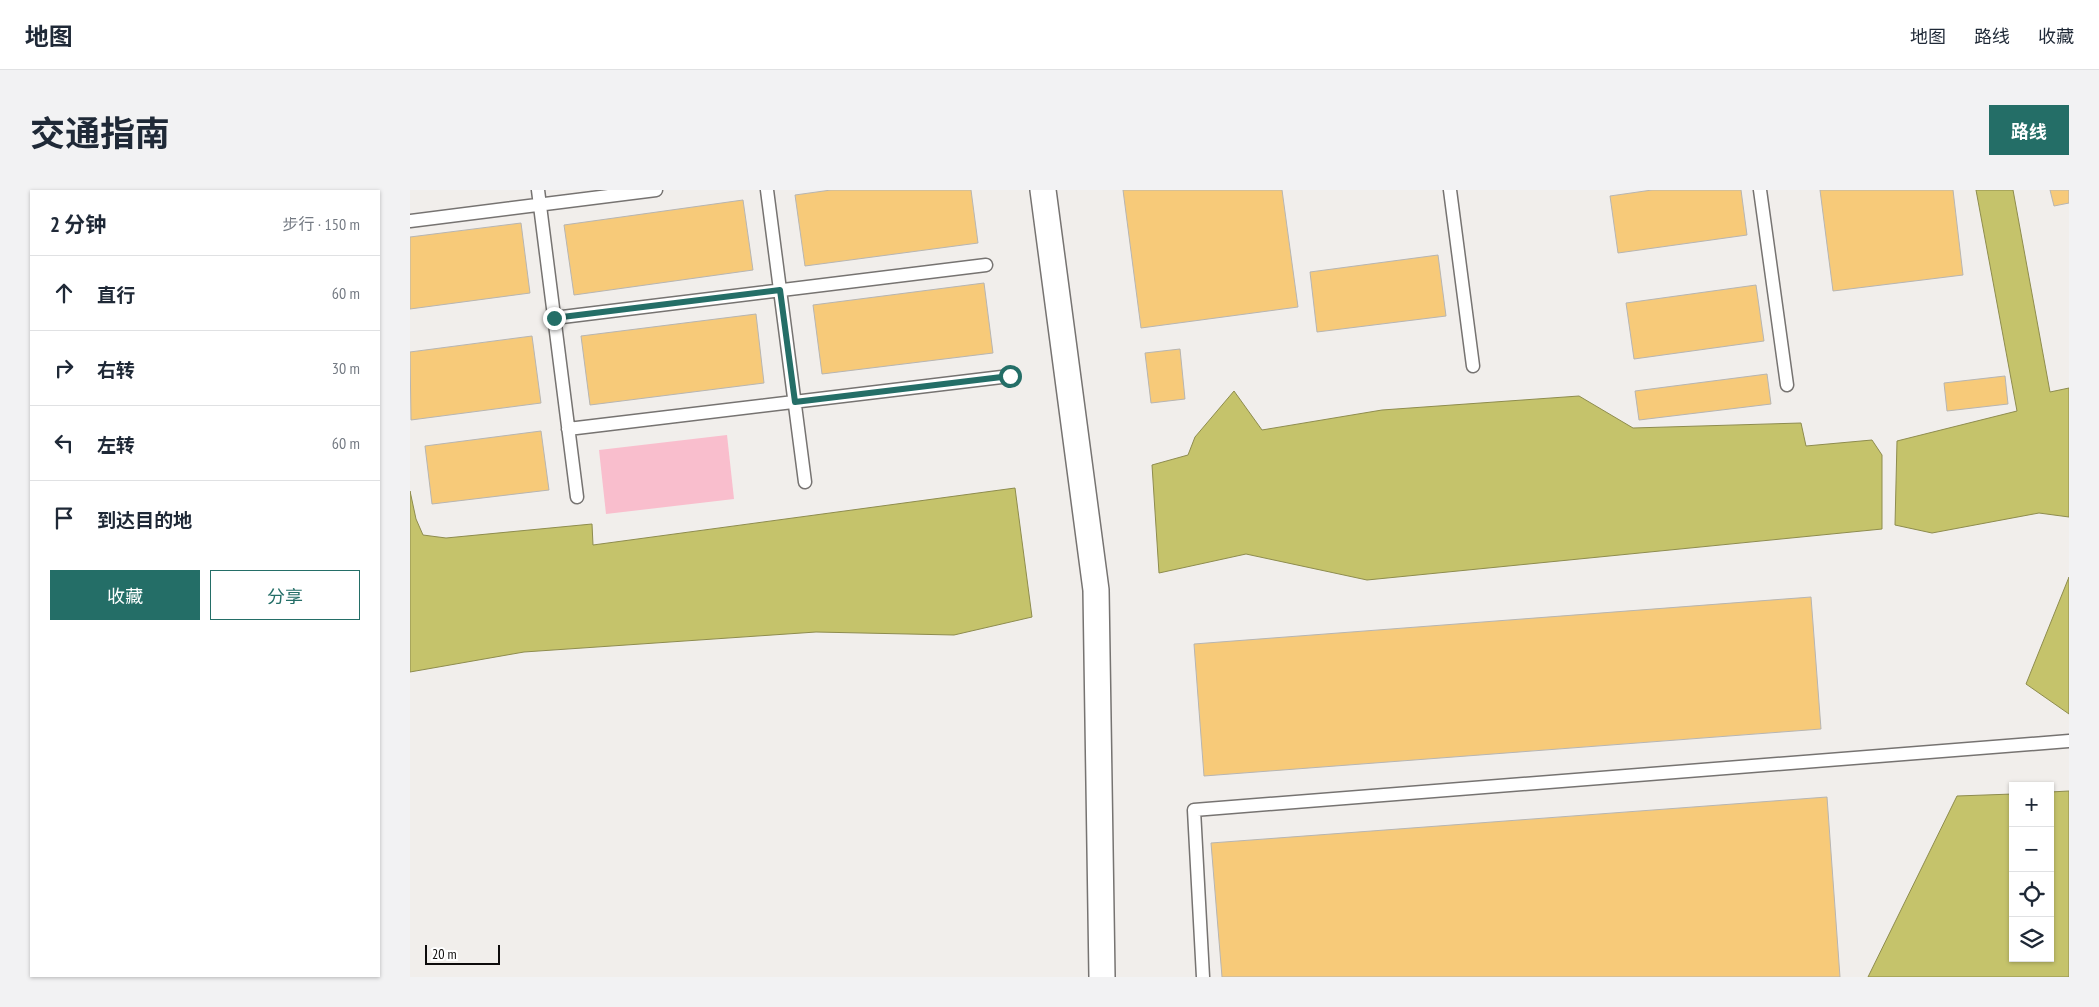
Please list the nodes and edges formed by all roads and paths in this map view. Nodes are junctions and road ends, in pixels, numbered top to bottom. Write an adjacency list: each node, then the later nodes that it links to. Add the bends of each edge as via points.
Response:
1 (538, 190): 7 (lane)
2 (656, 190): 7 (lane)
3 (767, 190): 10 (lane)
4 (1043, 190): 20 (street, via 1096,590)
5 (1450, 190): 12 (lane)
6 (1760, 190): 14 (lane)
7 (540, 205): 8 (lane); 11 (lane)
8 (410, 221)
9 (986, 265): 10 (lane)
10 (780, 290): 11 (lane); 15 (lane)
11 (554, 318): 16 (lane)
12 (1473, 366)
13 (1010, 376): 15 (lane)
14 (1787, 385)
15 (795, 402): 16 (lane); 17 (lane)
16 (568, 429): 18 (lane)
17 (806, 482)
18 (577, 497)
19 (2069, 741): 21 (lane, via 1194,810)
20 (1102, 977)
21 (1203, 977)

